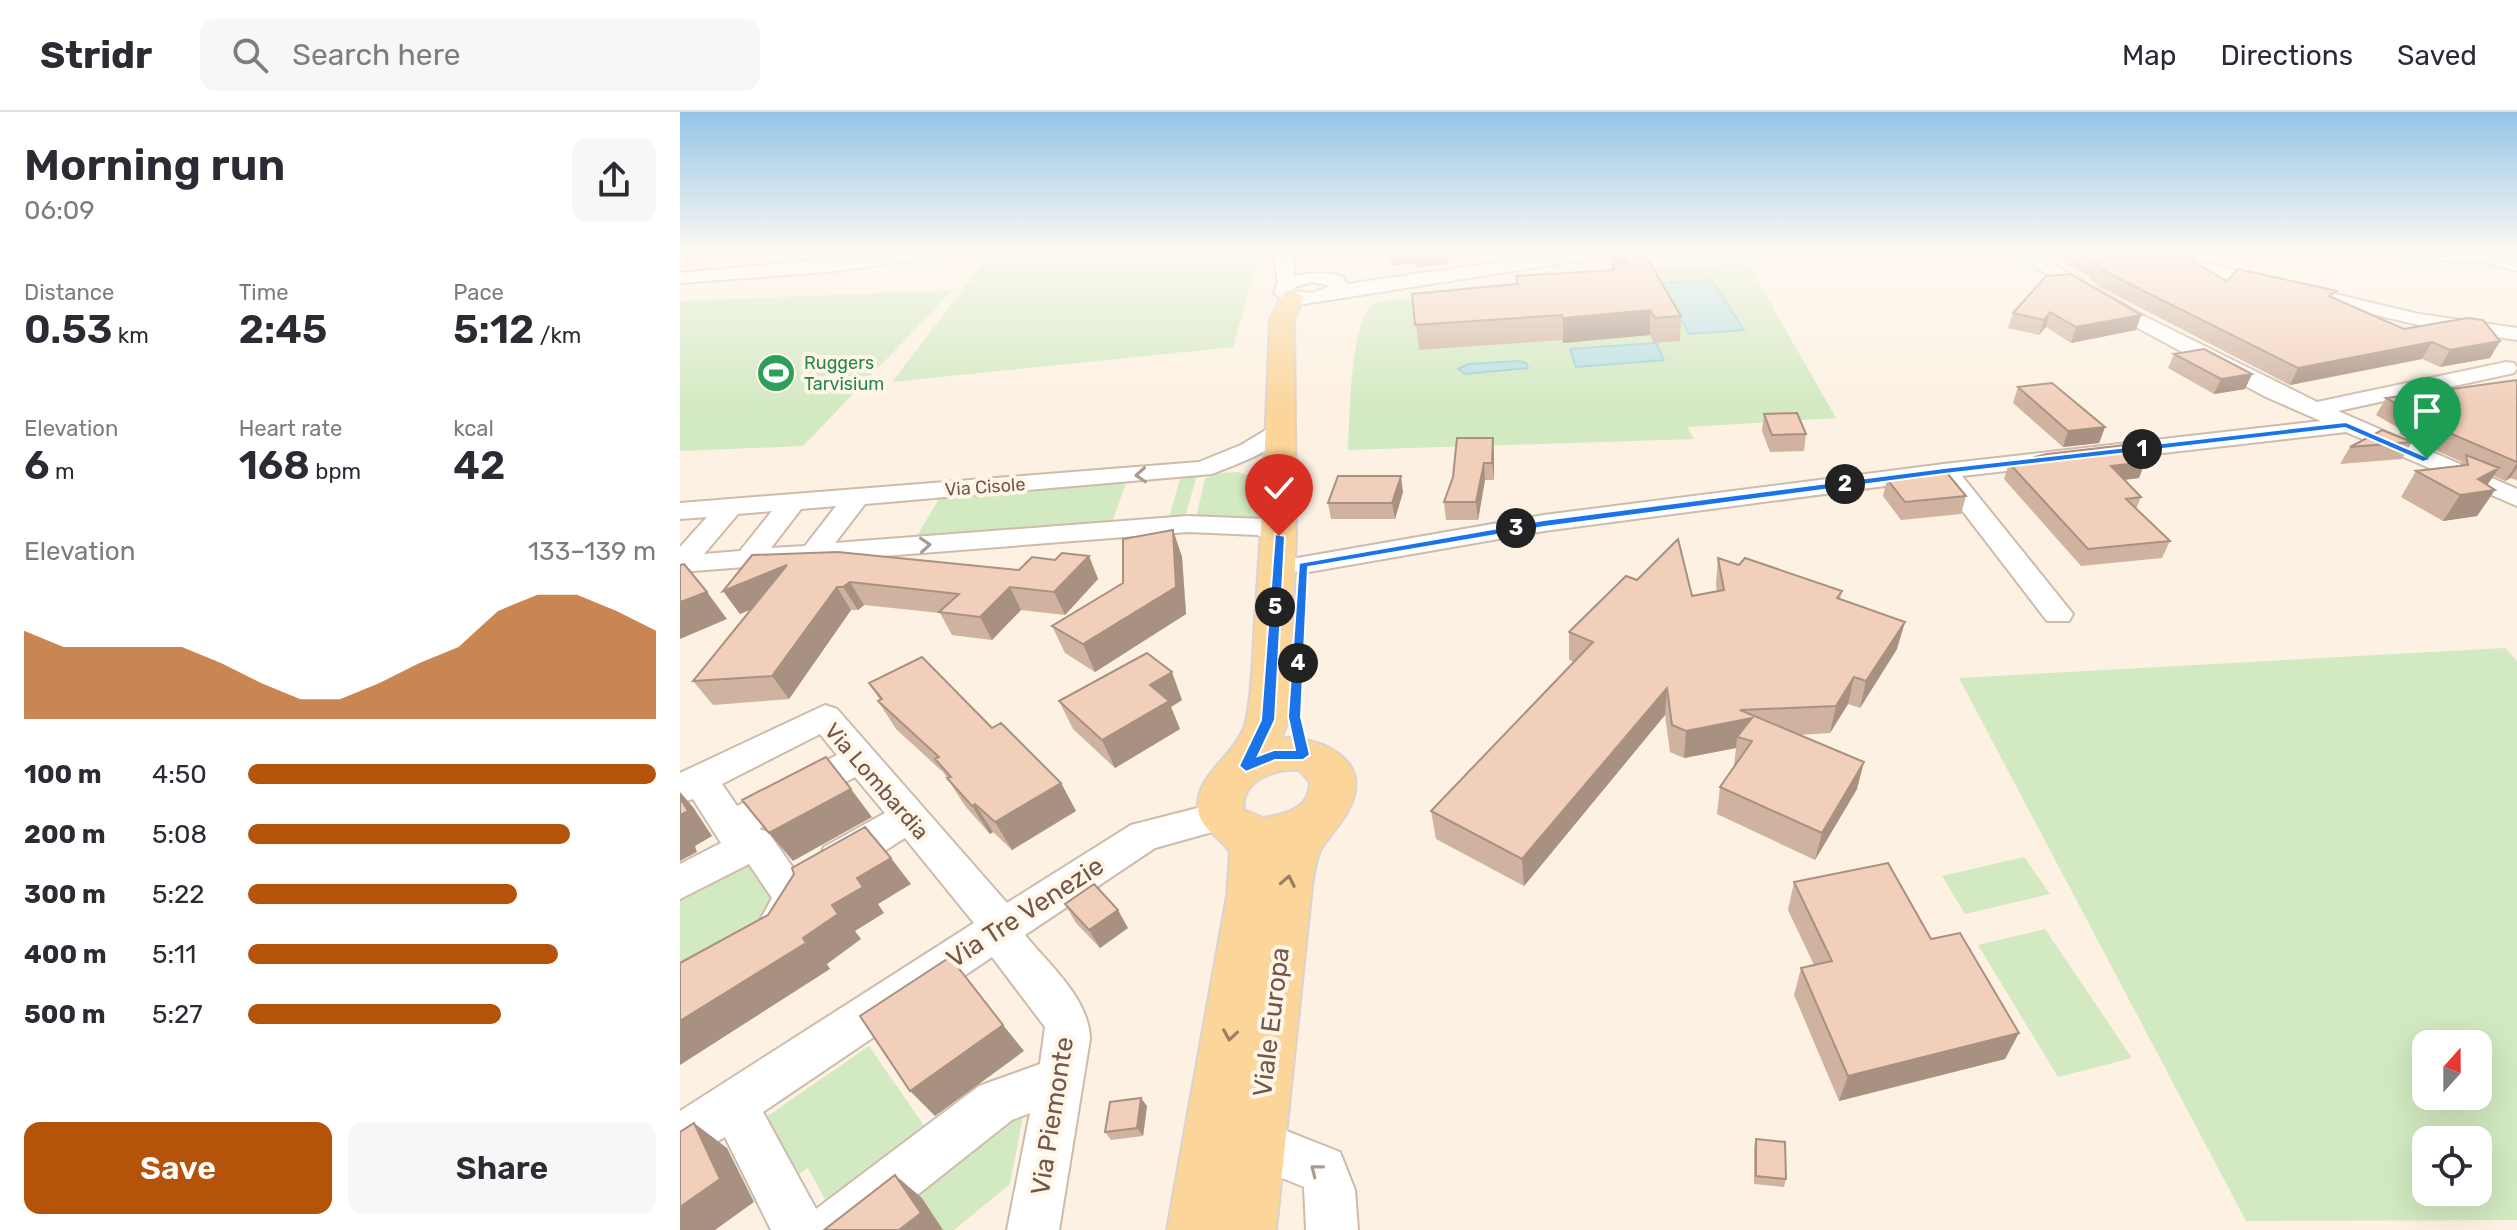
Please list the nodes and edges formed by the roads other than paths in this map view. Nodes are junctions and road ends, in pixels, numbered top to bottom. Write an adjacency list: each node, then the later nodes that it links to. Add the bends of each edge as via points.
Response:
1 (1297, 305): 9 (main road, via 1282,320)
2 (1307, 305): 18 (main road, via 1300,320)
3 (2112, 305): 7 (street)
4 (2359, 305): 5 (street, via 2429,323)
5 (2517, 334)
6 (2506, 368): 7 (street)
7 (2313, 410): 8 (street)
8 (2346, 425): 10 (street); 13 (street)
9 (1279, 429): 11 (street, Via Cisole, one-way to 11, via 1250,450 1203,469); 18 (main road)
10 (1944, 471): 18 (street); 22 (street)
11 (915, 493): 12 (street, Via Cisole); 17 (street)
12 (856, 498): 14 (street, Via Cisole); 19 (street)
13 (2517, 498)
14 (792, 503): 15 (street, Via Cisole); 20 (street)
15 (730, 507): 16 (street, Via Cisole); 21 (street)
16 (680, 511)
17 (880, 548): 18 (street, one-way to 18, via 1188,524 1263,527); 19 (street)
18 (1291, 551): 23 (main road, via 1295,717); 26 (main road, via 1268,720)
19 (813, 554): 20 (street)
20 (748, 559): 21 (street)
21 (680, 564)
22 (2058, 614)
23 (1303, 755): 26 (main road, via 1274,755); 28 (main road, Viale Europa, via 1328,768 1333,780 1327,806)
24 (860, 758): 25 (street, Via Lombardia, via 825,717); 27 (street, Via Lombardia); 29 (street)
25 (685, 785): 29 (street)
26 (1235, 802): 28 (main road, via 1283,836); 32 (street, Via Tre Venezie, via 1144,836); 40 (main road, Viale Europa, one-way to 40, via 1254,853 1252,896)
27 (910, 817): 31 (street); 32 (street, Via Lombardia)
28 (1316, 819): 37 (main road, Viale Europa, one-way to 28, via 1287,886 1299,845)
29 (738, 838): 30 (street); 31 (street, via 755,843)
30 (680, 883)
31 (787, 887): 33 (street, via 794,898 777,926)
32 (1000, 929): 34 (street, Via Piemonte, via 1067,1021); 35 (street, Via Tre Venezie)
33 (749, 942)
34 (1060, 1079): 38 (street, via 996,1103); 39 (street, Via Piemonte)
35 (733, 1104): 36 (street, Via Tre Venezie); 38 (street)
36 (680, 1139)
37 (1256, 1143): 41 (main road, Viale Europa); 42 (street, one-way to 37, via 1330,1190 1322,1170)
38 (802, 1228)
39 (1033, 1230)
40 (1199, 1230)
41 (1244, 1230)
42 (1332, 1230)

